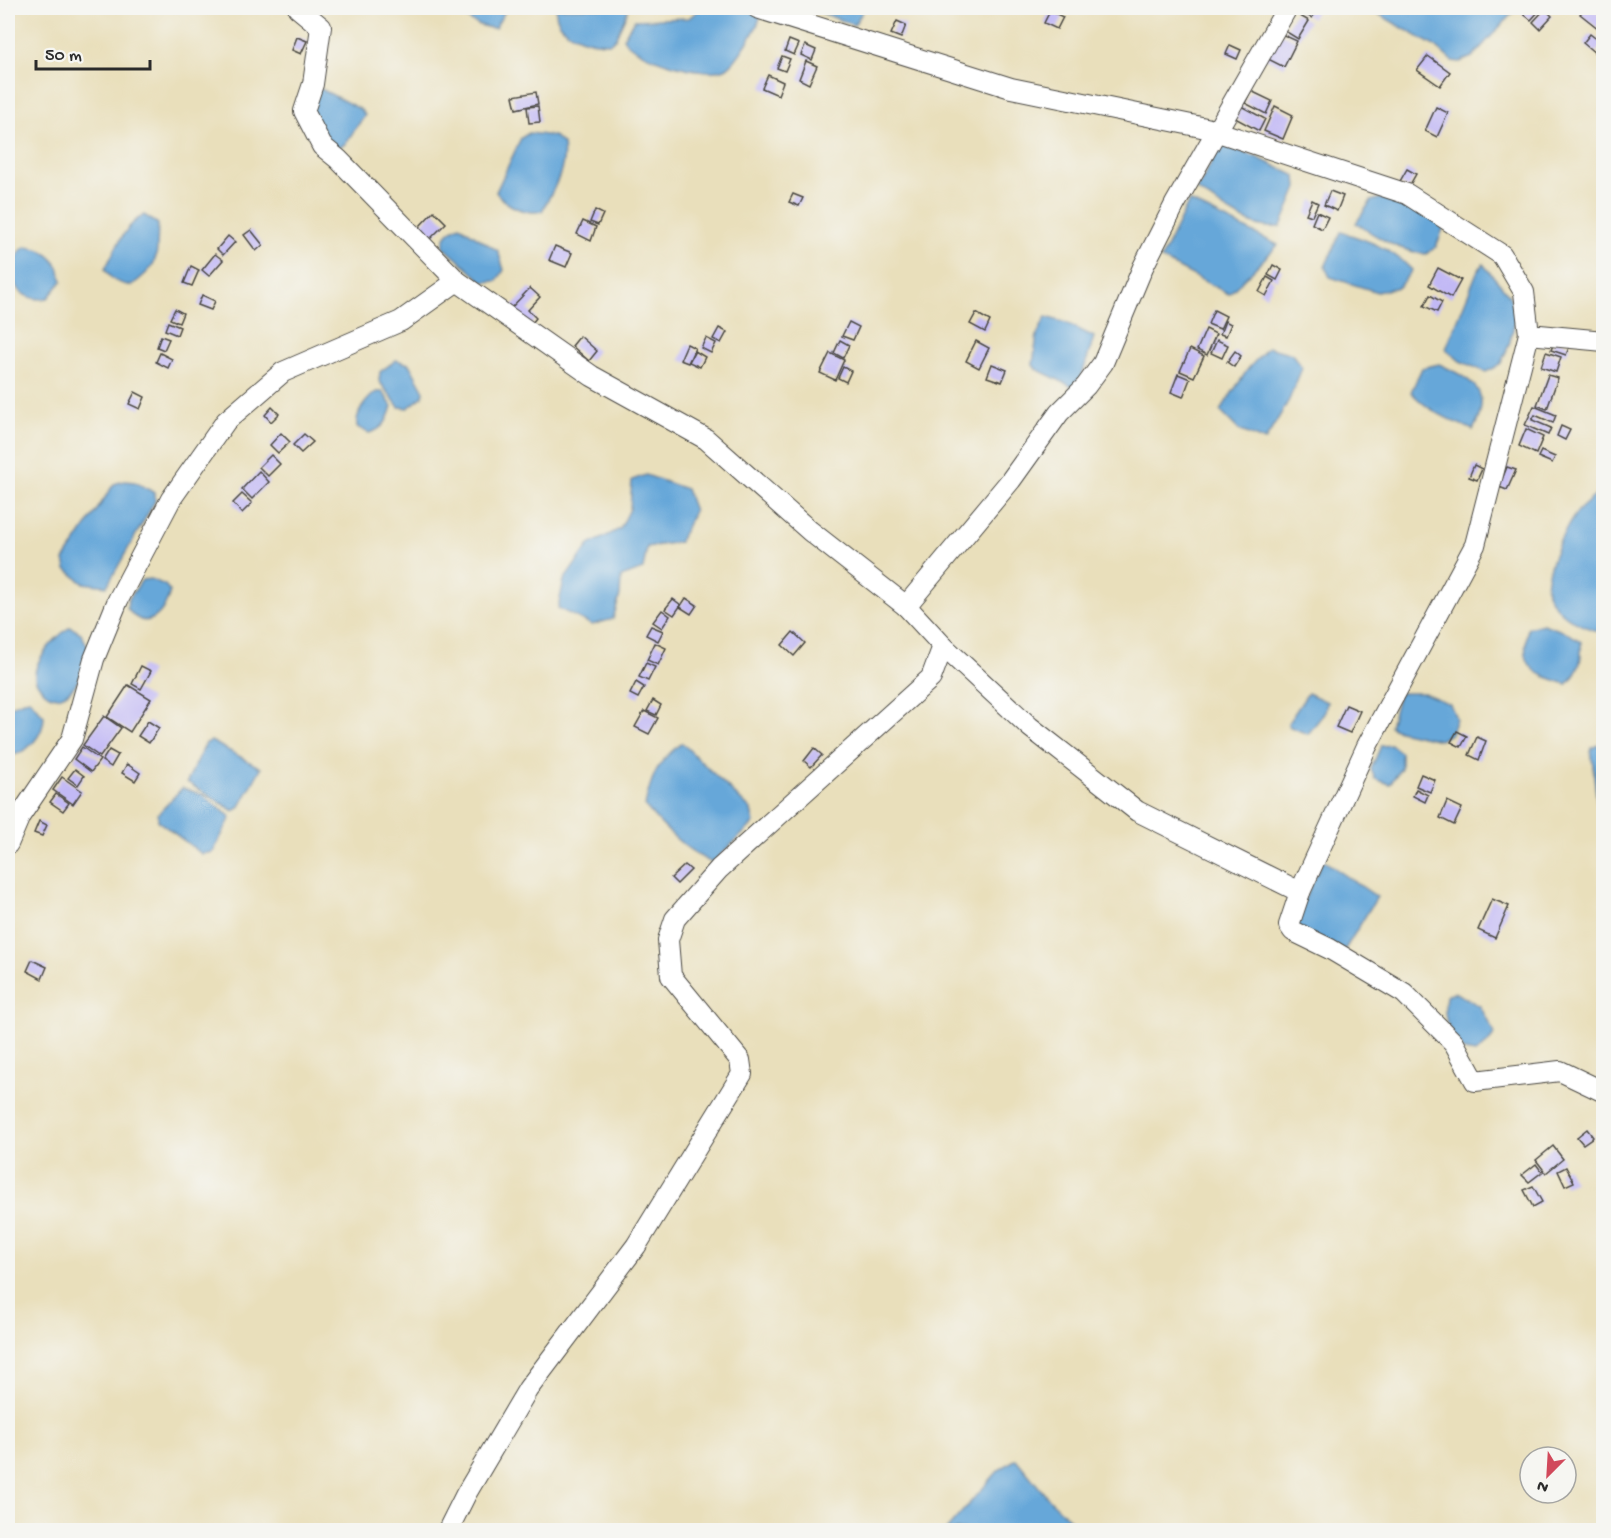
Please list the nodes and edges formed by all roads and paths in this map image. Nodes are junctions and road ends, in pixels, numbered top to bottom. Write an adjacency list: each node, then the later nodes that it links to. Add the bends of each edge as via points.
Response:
1 (298, 8): 5 (street, via 321,27 313,84 304,111 322,146)
2 (757, 8): 4 (street, via 1011,88)
3 (1287, 8): 4 (street)
4 (1217, 132): 6 (street, via 1407,194 1502,255 1524,292); 8 (street, via 1143,267 1103,363)
5 (458, 281): 8 (street, via 592,376 706,439 810,531); 10 (street, via 401,321 283,372 226,421 171,499 118,600 94,659 72,739 20,816)
6 (1529, 334): 7 (street); 11 (street, via 1474,545 1366,746)
7 (1604, 341)
8 (906, 606): 9 (street)
9 (943, 646): 11 (street, via 1030,727 1137,811); 13 (street, via 931,678 719,869 675,919 668,940 671,976 740,1060 742,1074 636,1246 528,1389)
10 (8, 844)
11 (1300, 892): 12 (street, via 1288,925 1293,932 1404,993 1454,1043 1475,1081 1560,1071)
12 (1604, 1092)
13 (448, 1530)

